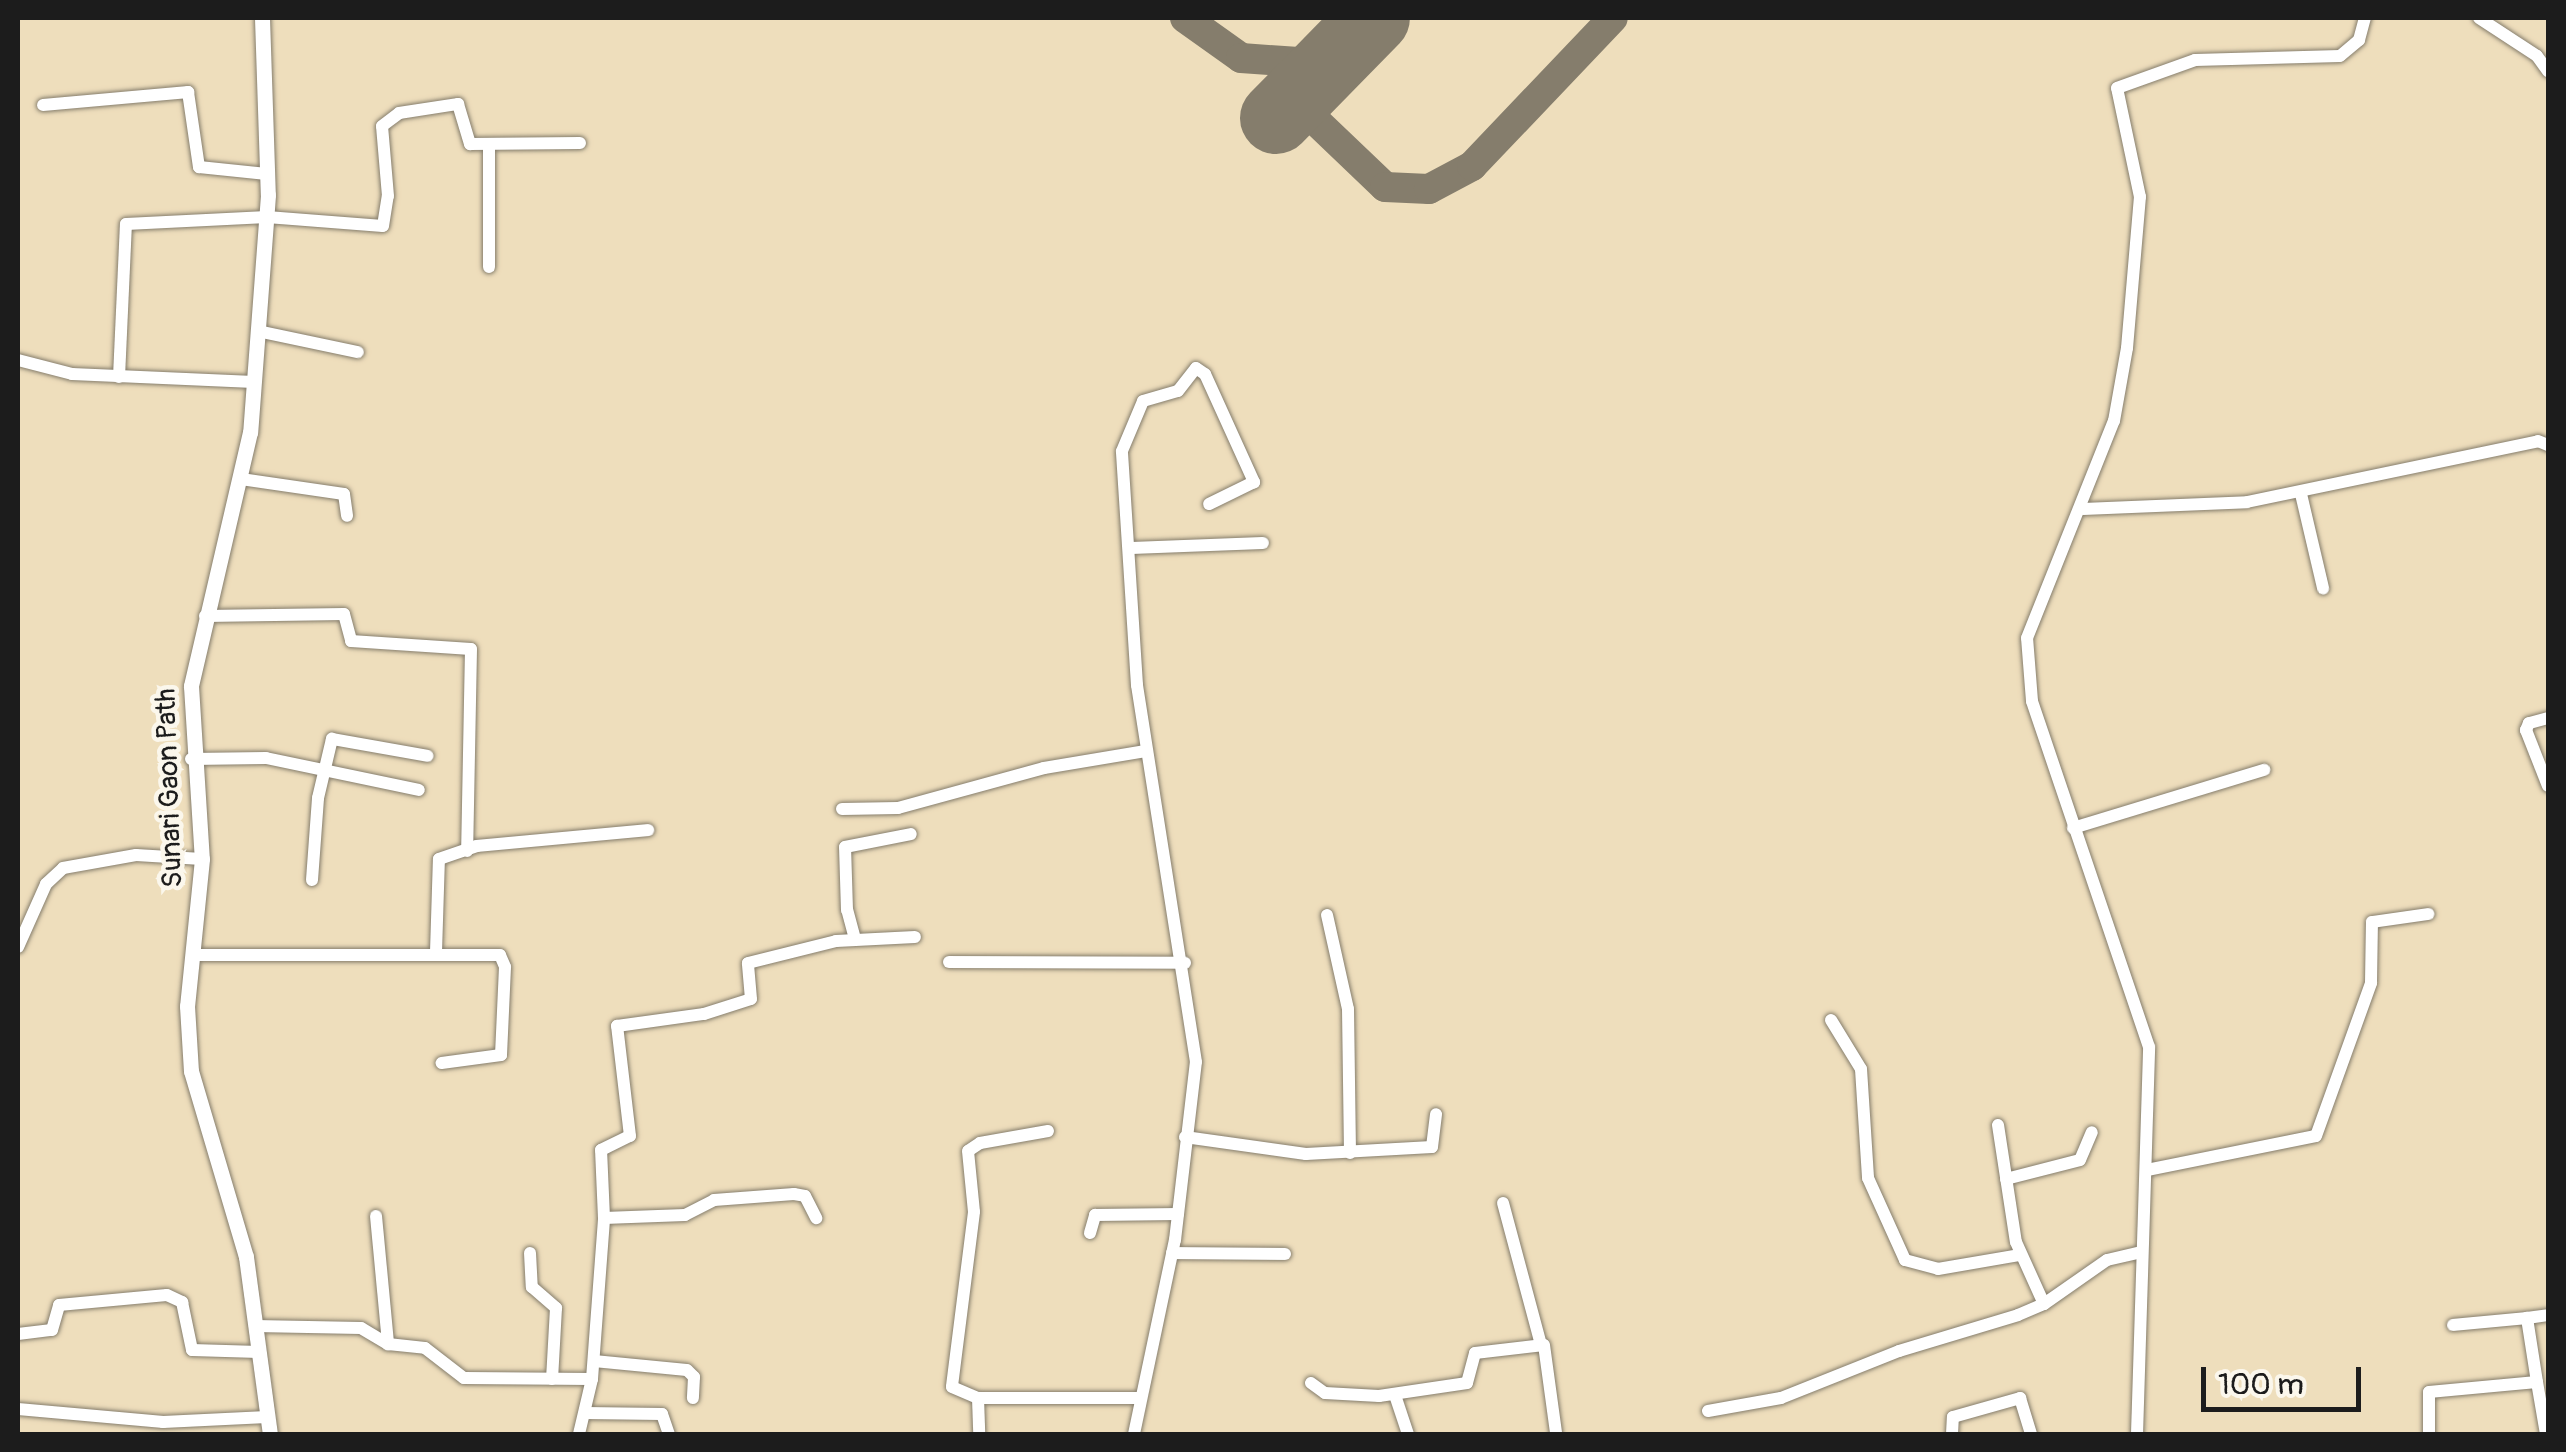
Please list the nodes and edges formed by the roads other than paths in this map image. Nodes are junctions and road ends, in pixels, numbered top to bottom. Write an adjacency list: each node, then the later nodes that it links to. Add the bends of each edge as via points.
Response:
1 (262, 18): 8 (street, Sunari Gaon Path)
2 (2365, 18): 20 (street, via 2358,40 2340,56 2196,60 2117,88 2138,163 2134,292 2114,421)
3 (2479, 18): 4 (street, via 2537,56)
4 (2548, 72)
5 (43, 105): 8 (street, via 188,92 199,167)
6 (580, 143): 7 (street)
7 (489, 144): 9 (street, via 467,143 458,104 393,115 382,126 388,196 383,226); 10 (street)
8 (268, 174): 9 (street, Sunari Gaon Path)
9 (267, 218): 11 (street, Sunari Gaon Path); 14 (street, via 126,224)
10 (489, 267)
11 (258, 332): 12 (street); 15 (street, Sunari Gaon Path)
12 (358, 352)
13 (18, 360): 14 (street)
14 (120, 377): 15 (street)
15 (254, 382): 17 (street, Sunari Gaon Path)
16 (2548, 445): 18 (street)
17 (241, 479): 21 (street, via 344,494); 25 (street, Sunari Gaon Path)
18 (2301, 494): 20 (street, via 2188,508); 24 (street)
19 (1209, 504): 23 (street, via 1254,482 1206,374 1196,368 1178,390 1143,401 1127,426 1122,451)
20 (2082, 509): 35 (street, via 2038,611 2025,660)
21 (348, 516)
22 (1263, 544): 23 (street)
23 (1131, 548): 27 (street)
24 (2322, 588)
25 (204, 616): 29 (street, Sunari Gaon Path, via 190,686); 38 (street, via 340,614 351,641 468,646)
26 (2548, 718): 32 (street, via 2528,723 2526,730)
27 (1146, 751): 34 (street, via 1044,768 898,808); 49 (street)
28 (428, 756): 31 (street, via 334,738)
29 (191, 759): 31 (street, via 266,758); 39 (street, Sunari Gaon Path)
30 (2264, 770): 35 (street)
31 (324, 772): 33 (street); 40 (street)
32 (2548, 786)
33 (419, 790)
34 (842, 809)
35 (2074, 828): 58 (street, via 2145,1025)
36 (648, 830): 38 (street)
37 (911, 834): 44 (street, via 845,847)
38 (466, 851): 46 (street, via 436,863)
39 (202, 859): 45 (street, via 136,855 64,868 46,884); 47 (street, Sunari Gaon Path)
40 (312, 880)
41 (1327, 914): 57 (street, via 1348,1008)
42 (2428, 914): 58 (street, via 2372,922 2371,983 2316,1136)
43 (915, 937): 44 (street)
44 (855, 939): 63 (street, via 746,964 752,999 704,1014 619,1024 630,1136 601,1150)
45 (18, 947)
46 (436, 952): 47 (street); 51 (street, via 496,954 506,967 501,1054)
47 (194, 955): 75 (street, Sunari Gaon Path, via 187,1006 191,1071 243,1244)
48 (949, 962): 49 (street)
49 (1185, 963): 56 (street, via 1196,1062)
50 (1832, 1020): 70 (street, via 1861,1068 1868,1178 1905,1260 1938,1268)
51 (442, 1063)
52 (1436, 1114): 57 (street, via 1436,1146)
53 (1998, 1125): 59 (street)
54 (1048, 1131): 87 (street, via 980,1142 968,1151 974,1212 952,1383 959,1395)
55 (2092, 1132): 59 (street, via 2080,1160)
56 (1186, 1138): 57 (street, via 1292,1153); 61 (street)
57 (1350, 1153)
58 (2147, 1170): 66 (street)
59 (2006, 1179): 70 (street)
60 (1503, 1203): 78 (street)
61 (1178, 1214): 65 (street, via 1095,1215); 68 (street)
62 (376, 1216): 77 (street)
63 (604, 1218): 64 (street, via 685,1215 714,1200 794,1194 805,1196); 80 (street)
64 (816, 1218)
65 (1090, 1232)
66 (2142, 1252): 71 (street, via 2106,1260); 101 (street)
67 (530, 1253): 81 (street, via 532,1287 556,1308)
68 (1172, 1253): 69 (street); 88 (street)
69 (1285, 1254)
70 (2019, 1255): 71 (street)
71 (2044, 1304): 90 (street, via 1781,1398)
72 (2548, 1315): 73 (street)
73 (2528, 1318): 74 (street); 83 (street)
74 (2453, 1325)
75 (256, 1326): 77 (street, via 360,1328); 79 (street, Sunari Gaon Path)
76 (18, 1334): 79 (street, via 52,1330 58,1305 167,1294 182,1302 192,1350)
77 (388, 1344): 81 (street, via 425,1348 464,1378)
78 (1541, 1345): 85 (street, via 1475,1353 1467,1383); 93 (street, via 1548,1348)
79 (259, 1352): 92 (street, Sunari Gaon Path)
80 (594, 1361): 82 (street); 86 (street, via 687,1370 694,1377)
81 (552, 1379): 82 (street)
82 (592, 1380): 91 (street)
83 (2536, 1382): 102 (street, via 2429,1392); 103 (street)
84 (1312, 1383): 85 (street, via 1325,1393)
85 (1395, 1394): 98 (street)
86 (693, 1398)
87 (978, 1398): 88 (street); 96 (street)
88 (1141, 1398): 97 (street)
89 (18, 1410): 92 (street)
90 (1708, 1411)
91 (585, 1412): 94 (street); 95 (street, via 662,1414)
92 (269, 1426)
93 (1556, 1432)
94 (579, 1434)
95 (669, 1434)
96 (979, 1434)
97 (1134, 1434)
98 (1408, 1434)
99 (1952, 1434): 100 (street, via 1953,1417 2020,1398)
100 (2031, 1434)
101 (2137, 1434)
102 (2429, 1434)
103 (2546, 1434)

